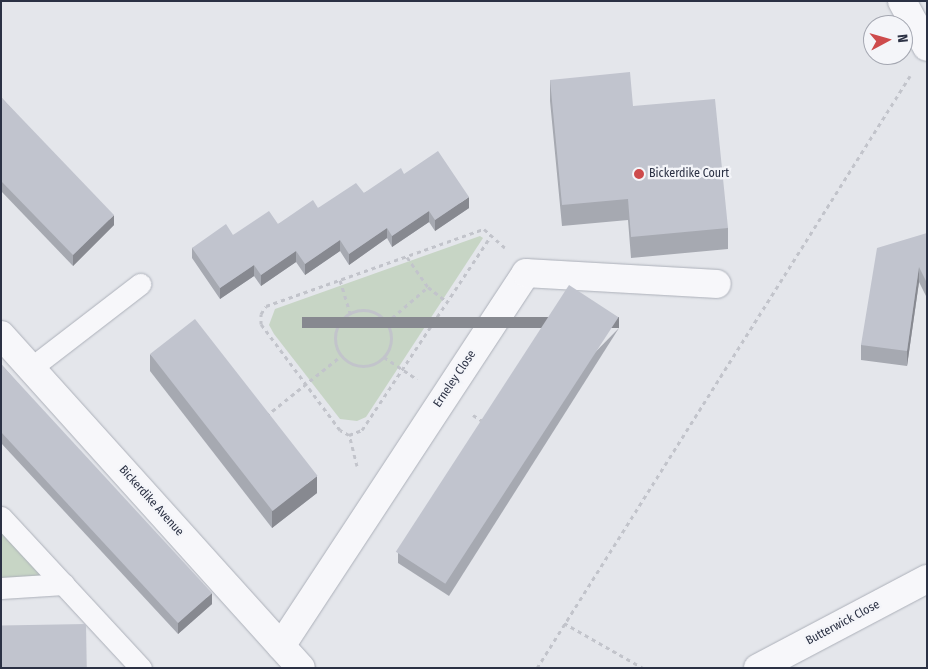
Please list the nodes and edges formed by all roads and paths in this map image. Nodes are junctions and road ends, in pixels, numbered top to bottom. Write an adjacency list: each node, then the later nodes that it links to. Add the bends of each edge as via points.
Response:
1 (902, 1): 2 (street)
2 (922, 58): 24 (path)
3 (407, 257): 4 (path); 7 (path); 8 (path, via 484,229 491,236)
4 (340, 280): 9 (path); 16 (path, via 266,306 261,314 261,324)
5 (140, 284): 14 (lane)
6 (717, 284): 19 (street, Erneley Close, via 526,273)
7 (428, 287): 8 (path); 10 (path)
8 (447, 302): 15 (path)
9 (350, 313): 10 (path, via 363,310 376,313); 12 (path, via 340,321 335,332 335,345)
10 (386, 323): 13 (path, via 390,346)
11 (1, 335): 14 (street, Bickerdike Avenue)
12 (342, 356): 13 (path, via 350,364 362,366 374,364); 16 (path)
13 (384, 357): 15 (path)
14 (31, 368): 25 (street, Bickerdike Avenue)
15 (403, 370): 18 (path, via 362,430)
16 (306, 384): 17 (path); 18 (path, via 340,430)
17 (260, 420)
18 (349, 435): 19 (path, via 367,490)
19 (379, 497): 25 (street, Erneley Close)
20 (1, 517): 22 (lane)
21 (927, 579): 30 (street, Butterwick Close)
22 (64, 584): 23 (lane); 26 (lane)
23 (1, 588)
24 (564, 623): 28 (path); 29 (path)
25 (281, 646): 27 (street, Bickerdike Avenue)
26 (141, 668)
27 (301, 668)
28 (537, 668)
29 (643, 668)
30 (758, 668)

